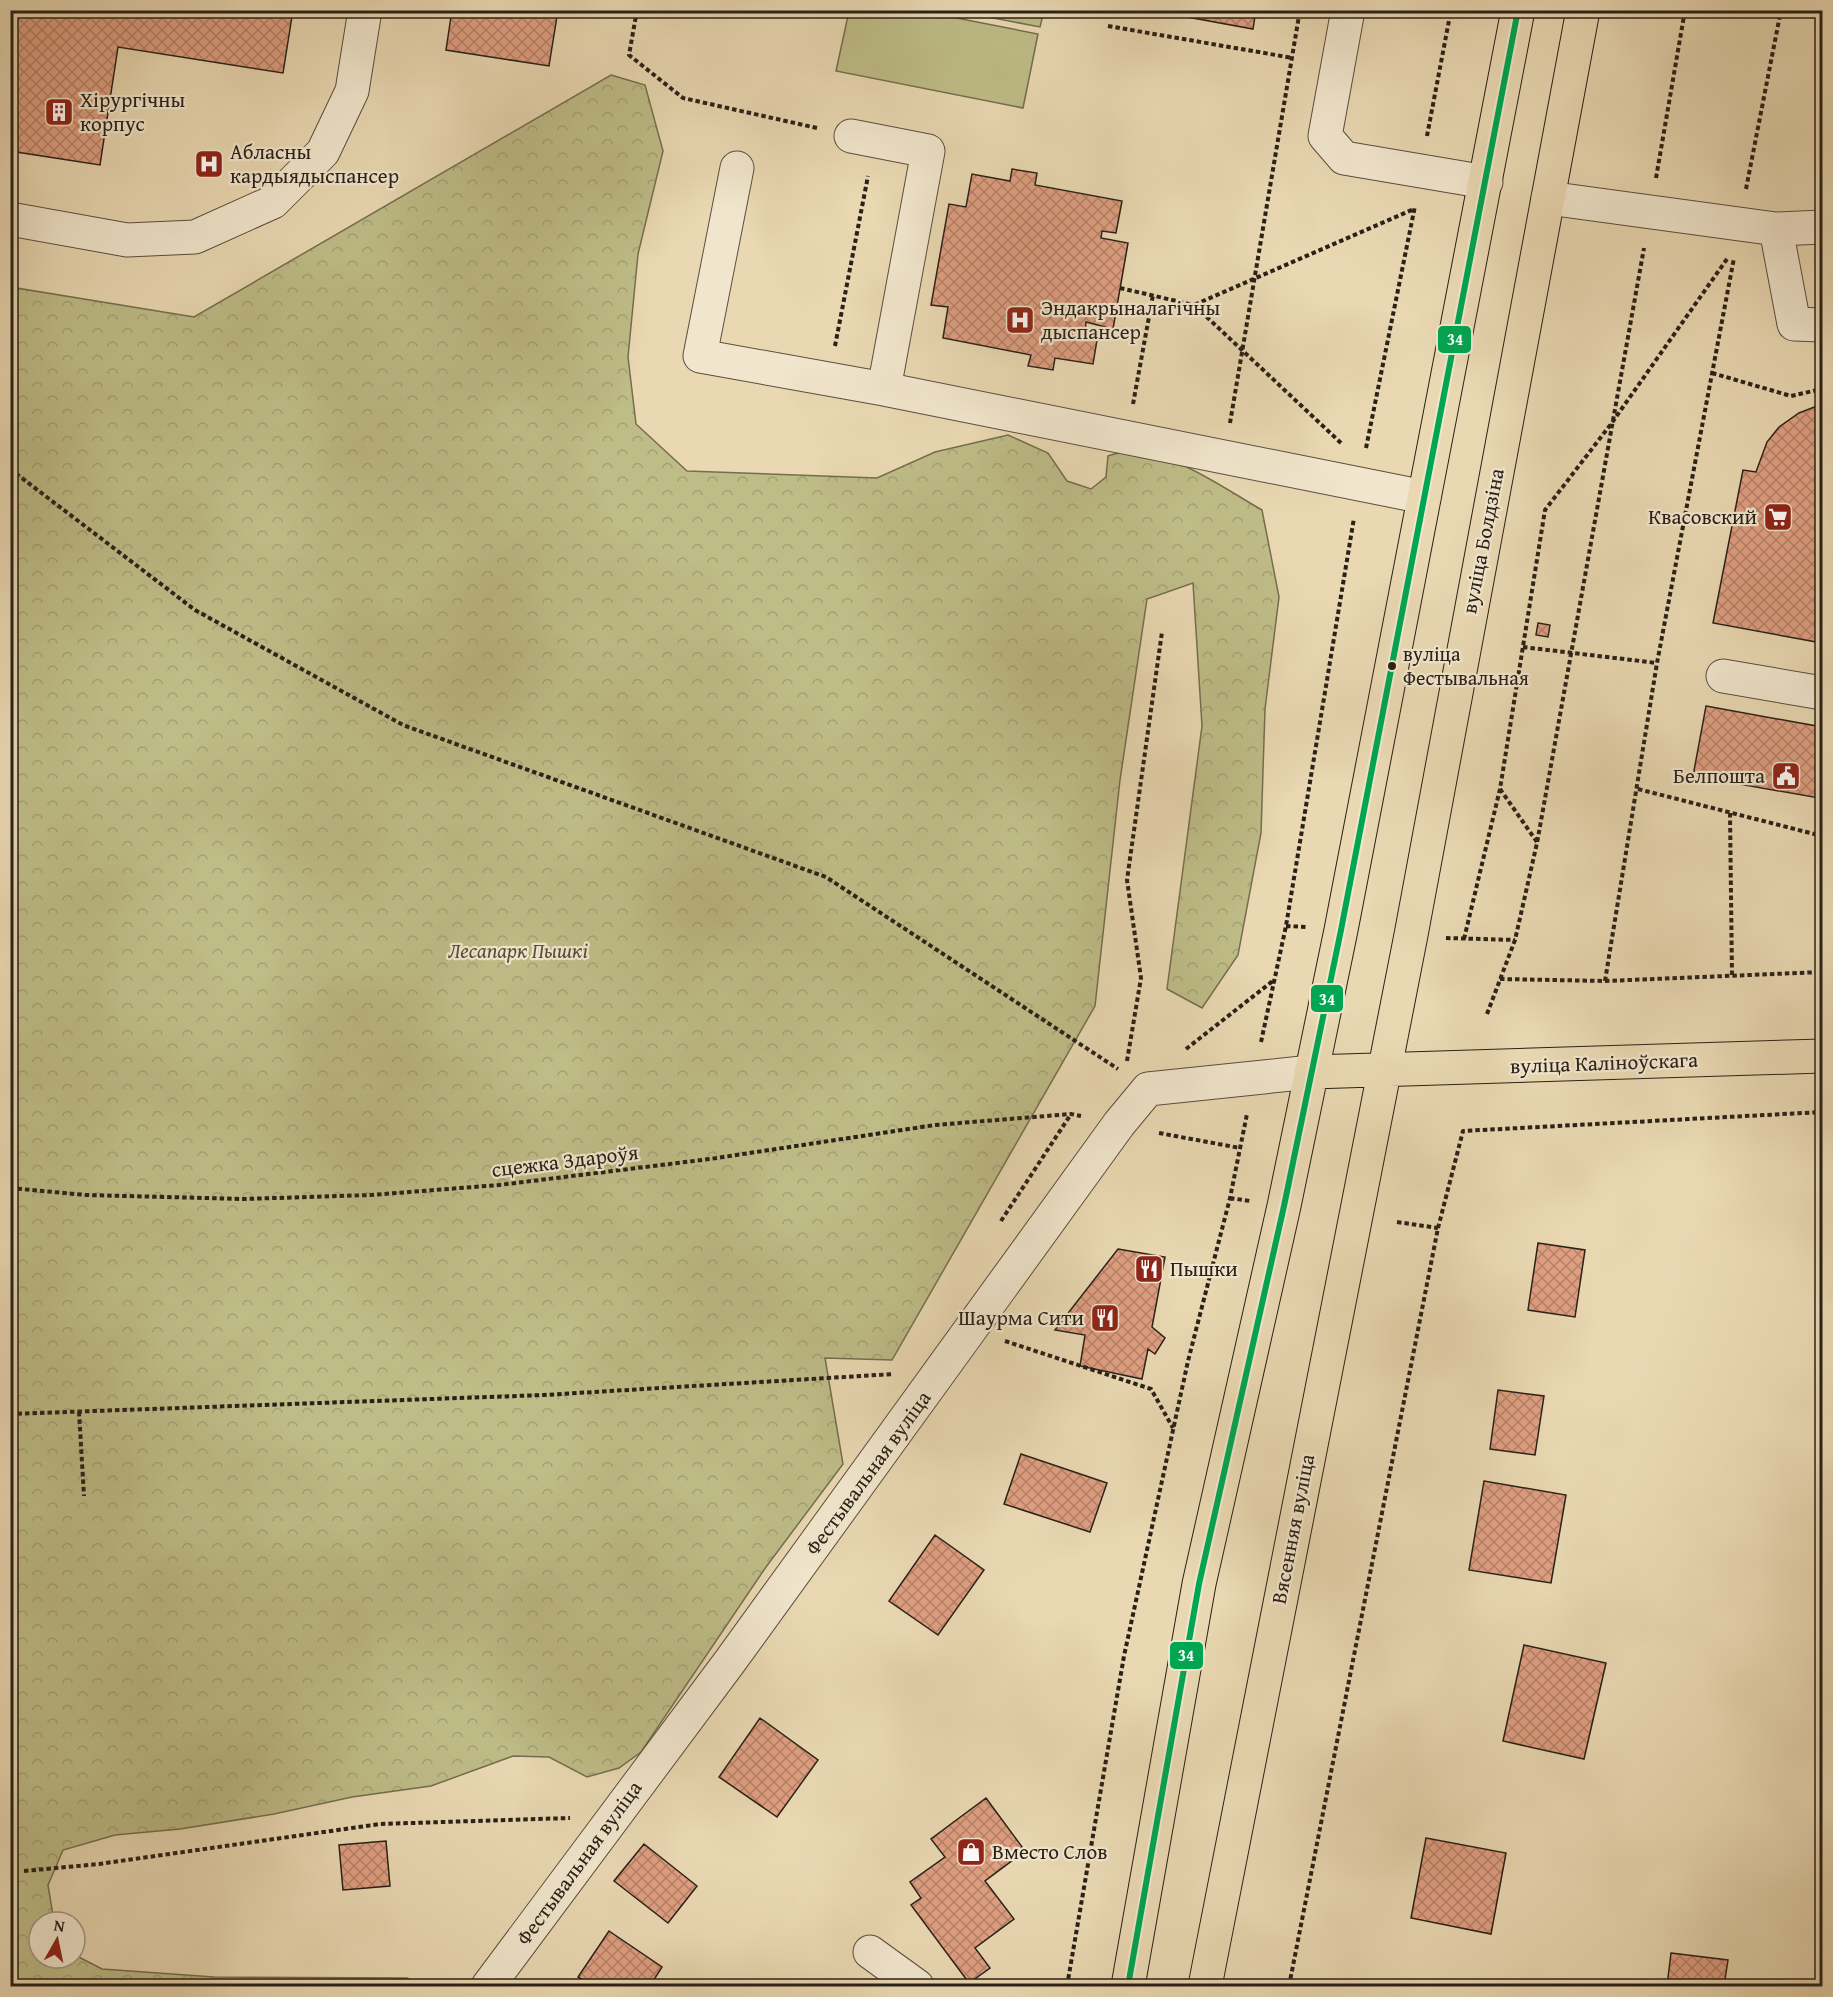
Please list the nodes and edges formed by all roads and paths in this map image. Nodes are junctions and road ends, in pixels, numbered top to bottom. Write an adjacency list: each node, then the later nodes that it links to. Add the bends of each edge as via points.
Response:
1 (365, 10): 19 (street, via 352,92 338,122 323,152 273,202 195,237 127,240)
2 (637, 10): 12 (path, via 629,55 683,98)
3 (1300, 10): 11 (path)
4 (1348, 10): 14 (street, via 1325,136 1344,158)
5 (1451, 10): 14 (path)
6 (1518, 10): 15 (main road)
7 (1583, 10): 16 (main road, вуліца Болдзіна)
8 (1685, 10): 18 (path)
9 (1781, 10): 22 (path)
10 (1108, 26): 11 (path)
11 (1293, 58): 23 (path)
12 (863, 138): 30 (path); 31 (street, via 928,151)
13 (737, 168): 30 (street, via 700,356)
14 (1421, 171): 15 (street); 17 (path)
15 (1486, 182): 38 (main road)
16 (1548, 198): 18 (street); 62 (main road, вуліца Болдзіна)
17 (1414, 209): 23 (path); 37 (path)
18 (1651, 211): 22 (street); 33 (path)
19 (10, 219)
20 (1822, 227): 21 (street)
21 (1776, 229): 22 (street); 27 (street, via 1794,324)
22 (1738, 234): 29 (path); 33 (path)
23 (1255, 279): 26 (path); 28 (path)
24 (1120, 288): 25 (path)
25 (1153, 295): 26 (path); 34 (path)
26 (1194, 305): 28 (path)
27 (1822, 325)
28 (1243, 350): 35 (path); 37 (path)
29 (1712, 373): 32 (path, via 1791,396); 42 (path)
30 (829, 379): 31 (street)
31 (884, 389): 34 (street)
32 (1822, 389)
33 (1611, 424): 40 (path, via 1545,510); 41 (path)
34 (1127, 437): 35 (street)
35 (1225, 456): 37 (street)
36 (10, 469): 65 (path, via 195,610 403,725 826,877)
37 (1362, 473): 38 (street); 50 (path)
38 (1424, 497): 63 (main road)
39 (1162, 632): 65 (path, via 1127,880 1141,978)
40 (1523, 647): 41 (path); 45 (path)
41 (1572, 655): 42 (path); 49 (path)
42 (1657, 663): 46 (path)
43 (1723, 676): 44 (street)
44 (1822, 693)
45 (1500, 789): 49 (path); 53 (path)
46 (1638, 789): 47 (path); 59 (path)
47 (1730, 813): 48 (path); 56 (path)
48 (1822, 836)
49 (1538, 843): 54 (path)
50 (1286, 926): 51 (path); 58 (path)
51 (1313, 928)
52 (1444, 937): 53 (path)
53 (1464, 939): 54 (path)
54 (1515, 940): 57 (path)
55 (1822, 972): 56 (path)
56 (1732, 975): 59 (path)
57 (1500, 979): 59 (path); 60 (path)
58 (1274, 980): 64 (path); 65 (path)
59 (1605, 981)
60 (1487, 1014)
61 (1822, 1056): 62 (main road, вуліца Каліноўскага)
62 (1384, 1071): 63 (main road, вуліца Каліноўскага); 89 (main road, Вясенняя вуліца)
63 (1311, 1072): 64 (street); 88 (main road, via 1199,1584)
64 (1254, 1077): 65 (street); 69 (path)
65 (1136, 1081): 68 (street, Фестывальная вуліца)
66 (1822, 1112): 74 (path, via 1463,1131)
67 (1071, 1114): 68 (path, сцежка Здароўя); 70 (path, сцежка Здароўя, via 935,1125 710,1160 499,1185 371,1195 244,1199 86,1195); 75 (path)
68 (1119, 1124): 69 (path, сцежка Здароўя); 85 (street, Фестывальная вуліца, via 731,1660)
69 (1240, 1148): 71 (path)
70 (10, 1188)
71 (1230, 1198): 72 (path); 80 (path)
72 (1257, 1202)
73 (1397, 1222): 74 (path)
74 (1438, 1228): 90 (path)
75 (995, 1230)
76 (1006, 1332): 80 (path, via 1005,1342 1151,1389)
77 (902, 1374): 78 (path, via 544,1395)
78 (79, 1412): 79 (path); 81 (path)
79 (10, 1414)
80 (1173, 1428): 87 (path, via 1124,1656)
81 (84, 1496)
82 (574, 1817): 83 (path, via 380,1824)
83 (24, 1871)
84 (870, 1952): 86 (street)
85 (488, 1986)
86 (917, 1986)
87 (1067, 1986)
88 (1128, 1986)
89 (1205, 1986)
90 (1289, 1986)

